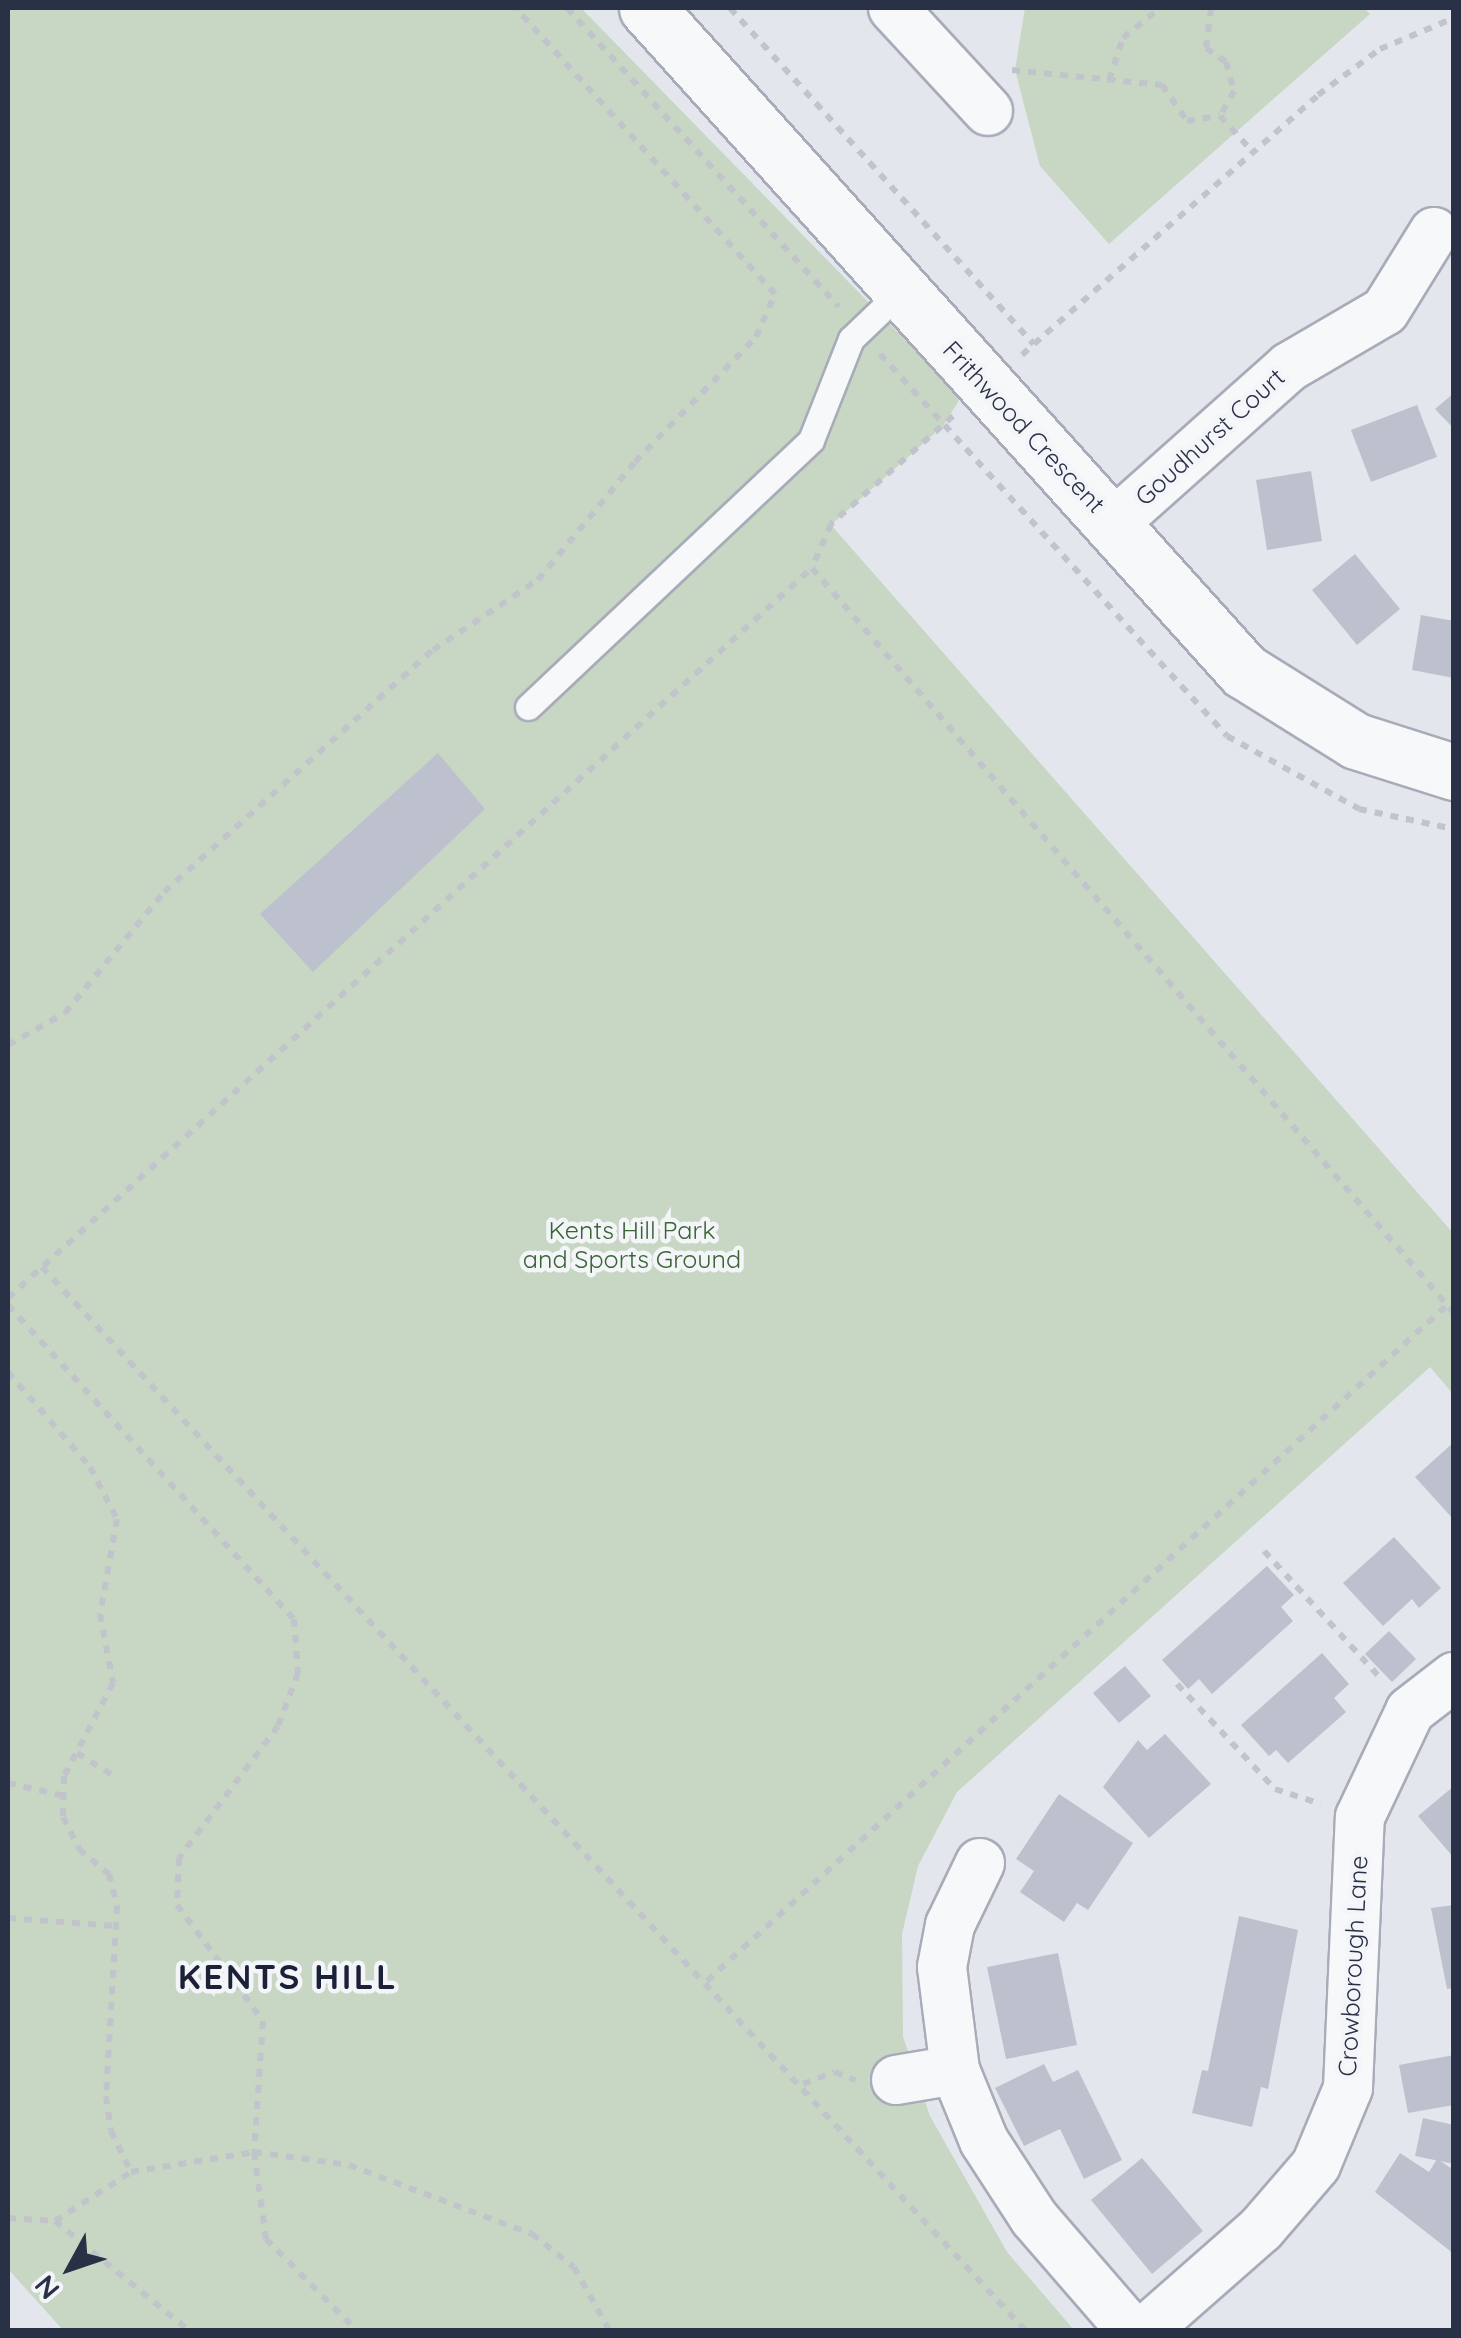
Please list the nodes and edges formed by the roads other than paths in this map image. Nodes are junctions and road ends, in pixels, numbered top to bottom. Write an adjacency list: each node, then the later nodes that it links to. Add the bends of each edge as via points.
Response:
1 (893, 8): 3 (street, via 963,50)
2 (660, 12): 5 (street, Frithwood Crescent)
3 (988, 112)
4 (1434, 232): 6 (street, Goudhurst Court, via 1386,311 1288,367)
5 (900, 292): 6 (street, Frithwood Crescent); 7 (lane, via 851,339 811,440)
6 (1114, 523): 8 (street, Frithwood Crescent, via 1244,671 1356,741)
7 (528, 707)
8 (1454, 772)
9 (1454, 1676): 14 (street, Crowborough Lane, via 1410,1711 1360,1818 1348,2088 1322,2150 1261,2229)
10 (980, 1862): 11 (street, via 950,1924 942,1967)
11 (955, 2070): 12 (street); 13 (street, via 984,2140 1034,2218)
12 (896, 2080)
13 (1131, 2330)
14 (1146, 2330)

